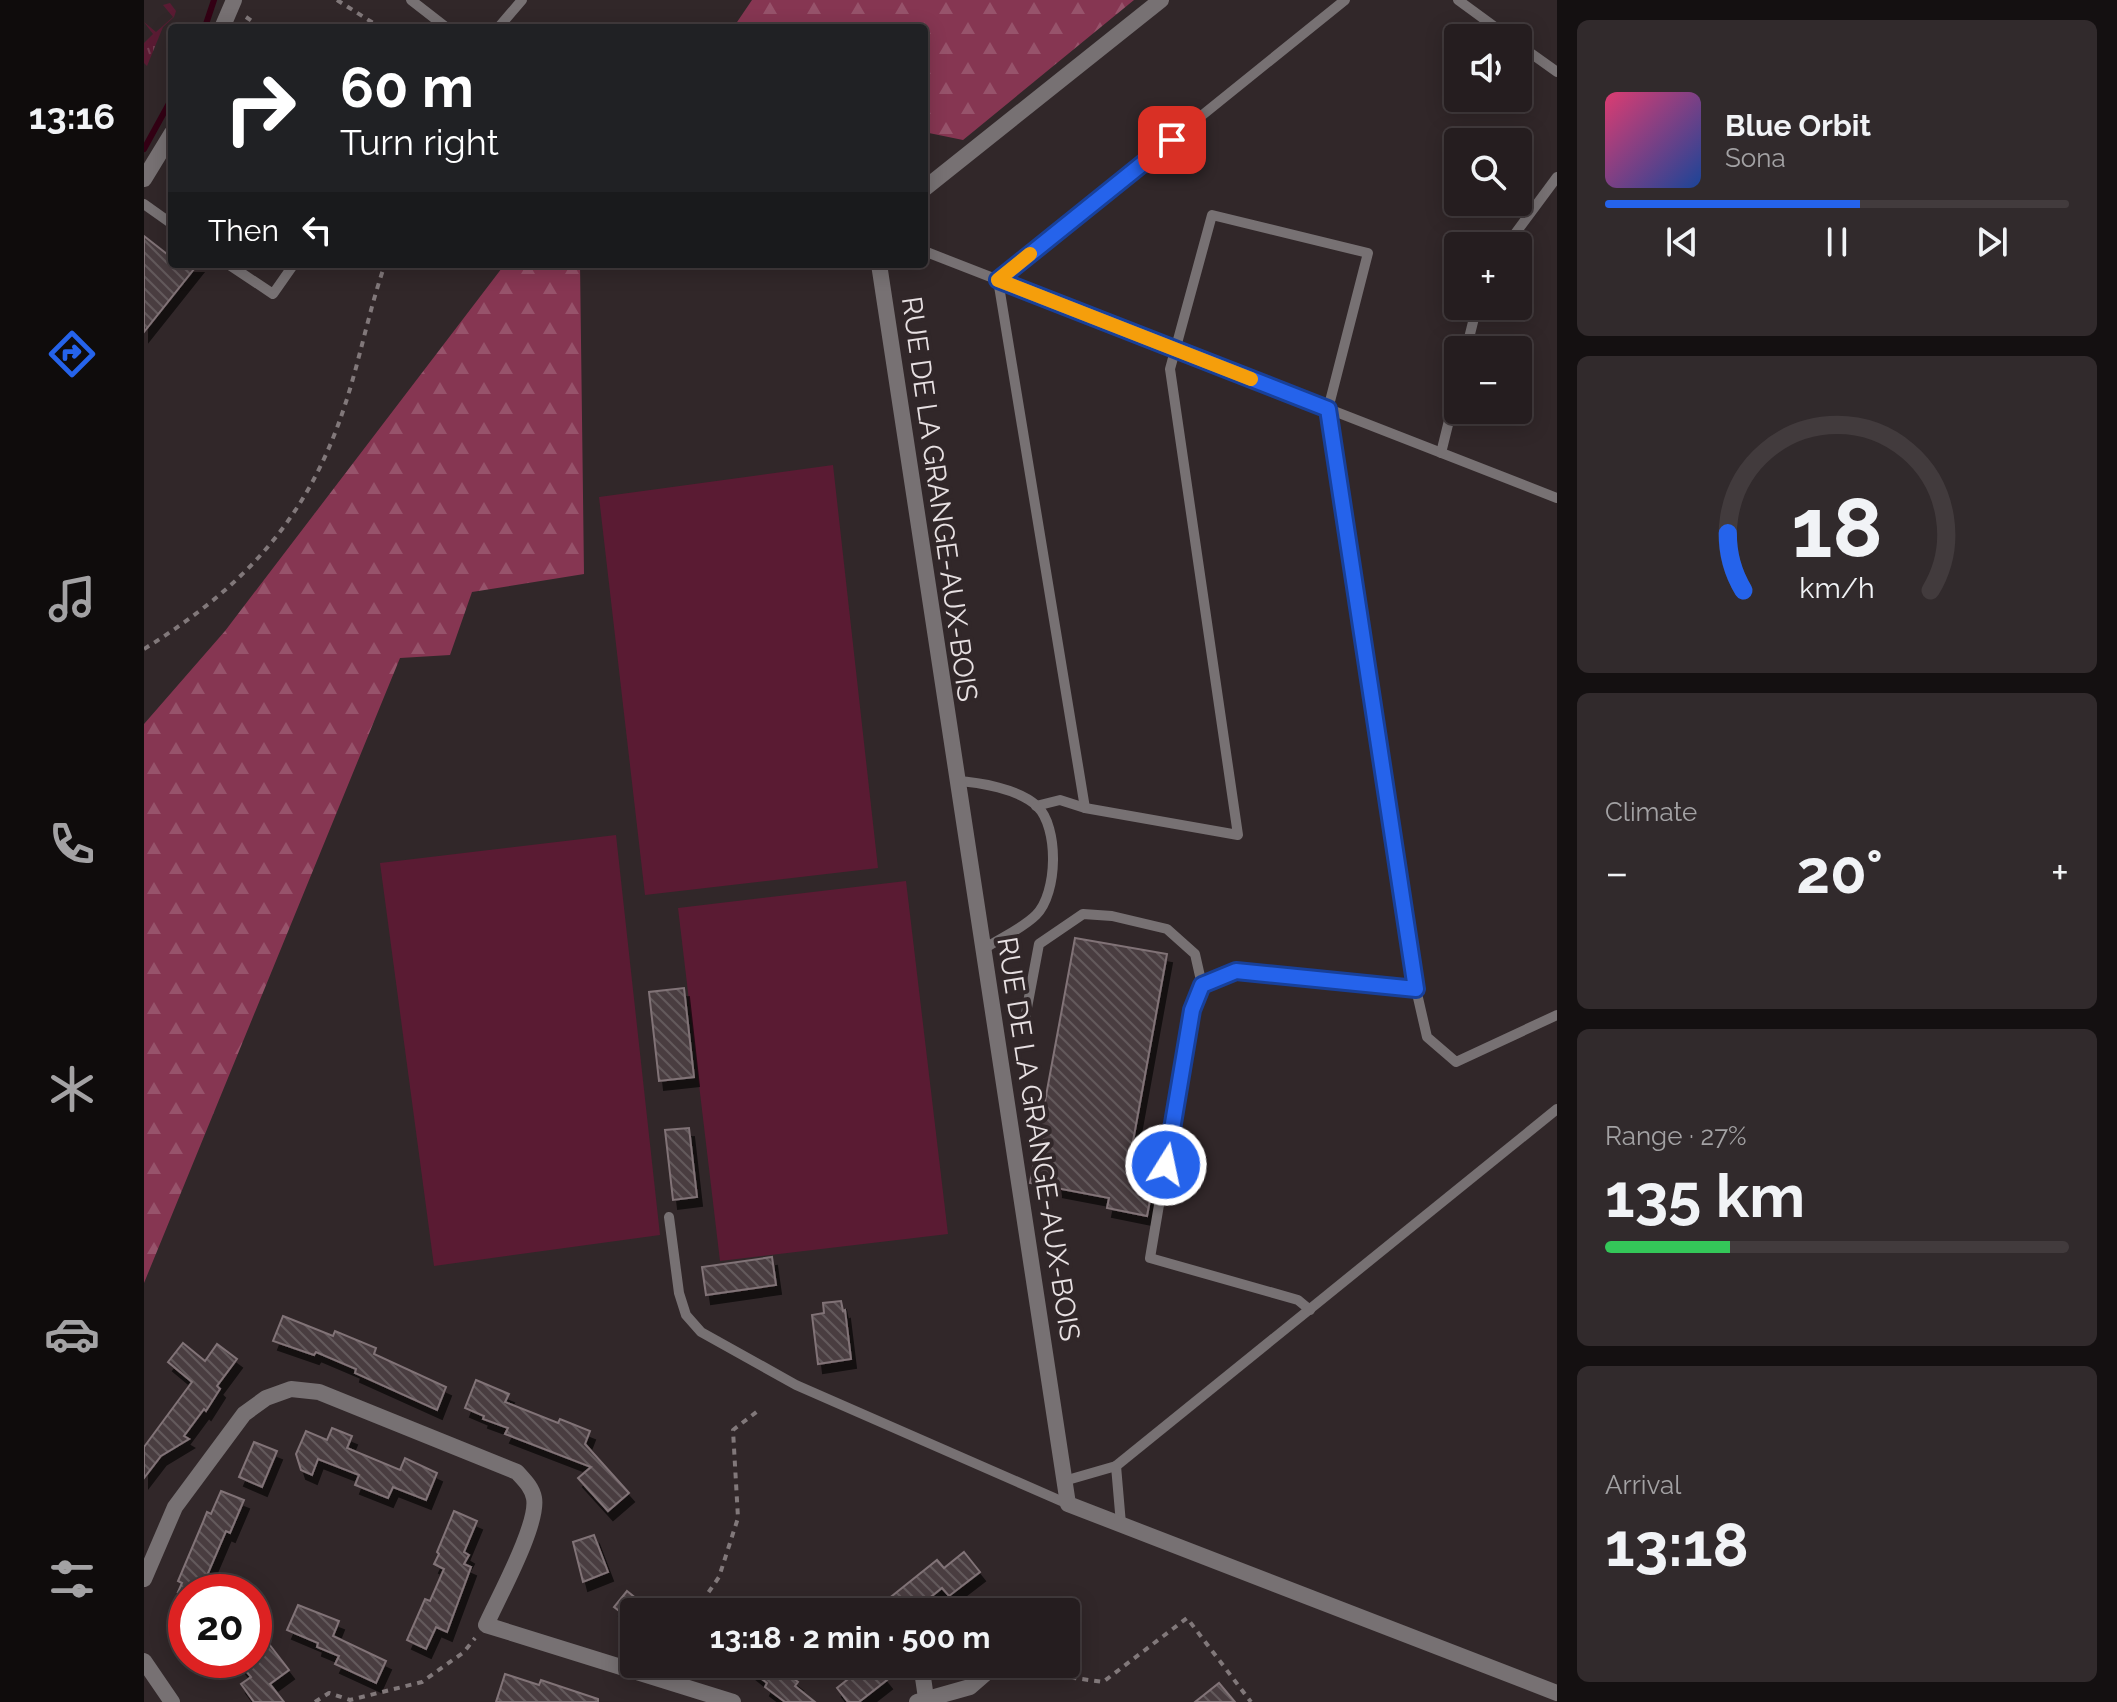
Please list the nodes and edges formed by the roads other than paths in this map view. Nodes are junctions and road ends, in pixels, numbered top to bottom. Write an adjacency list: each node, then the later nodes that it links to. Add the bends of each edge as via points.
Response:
1 (411, 0): 6 (lane)
2 (522, 0): 7 (lane)
3 (1161, 0): 14 (street)
4 (1345, 0): 22 (lane)
5 (1458, 0): 8 (lane)
6 (442, 24)
7 (501, 24)
8 (1491, 24)
9 (1532, 54): 10 (lane)
10 (1557, 72)
11 (168, 140): 13 (street)
12 (1557, 177): 17 (lane)
13 (144, 179)
14 (928, 186)
15 (144, 204): 16 (lane)
16 (168, 221)
17 (1516, 232)
18 (928, 253): 22 (lane)
19 (234, 268): 20 (lane, via 273,294)
20 (291, 268)
21 (880, 268): 28 (street, RUE DE LA GRANGE-AUX-BOIS)
22 (998, 280): 23 (lane); 30 (lane)
23 (1175, 349): 24 (lane); 24 (lane, via 1212,215 1368,253); 30 (lane, via 1170,369 1238,835)
24 (1328, 409): 26 (lane); 33 (lane)
25 (1448, 424): 26 (lane)
26 (1441, 453): 27 (lane)
27 (1557, 498)
28 (956, 781): 29 (lane, via 981,782); 31 (street, RUE DE LA GRANGE-AUX-BOIS)
29 (1036, 806): 30 (lane, via 1060,800); 31 (lane, via 1047,821 1054,873 1050,893 1036,915)
30 (1085, 808)
31 (984, 949): 40 (street, RUE DE LA GRANGE-AUX-BOIS)
32 (1202, 985): 33 (lane, via 1236,971); 35 (lane, via 1195,954 1167,929 1083,914 1039,944); 38 (lane, via 1192,1010 1150,1258 1298,1300)
33 (1416, 989): 34 (lane, via 1427,1037 1456,1062)
34 (1557, 1015)
35 (1023, 1029)
36 (1557, 1109): 38 (lane)
37 (669, 1217): 41 (lane, via 679,1293 686,1315 701,1332 796,1385)
38 (1310, 1310): 39 (lane)
39 (1116, 1466): 40 (lane); 42 (lane)
40 (1064, 1481): 41 (street, RUE DE LA GRANGE-AUX-BOIS)
41 (1068, 1504): 42 (street)
42 (1121, 1524): 47 (street)
43 (144, 1579): 50 (street, via 175,1507 244,1414 291,1389 319,1392 517,1472 529,1484 534,1518 486,1625)
44 (144, 1661): 49 (street)
45 (921, 1678): 48 (street)
46 (979, 1678): 48 (street, via 970,1687)
47 (1557, 1693)
48 (922, 1700)
49 (172, 1702)
50 (733, 1702)

